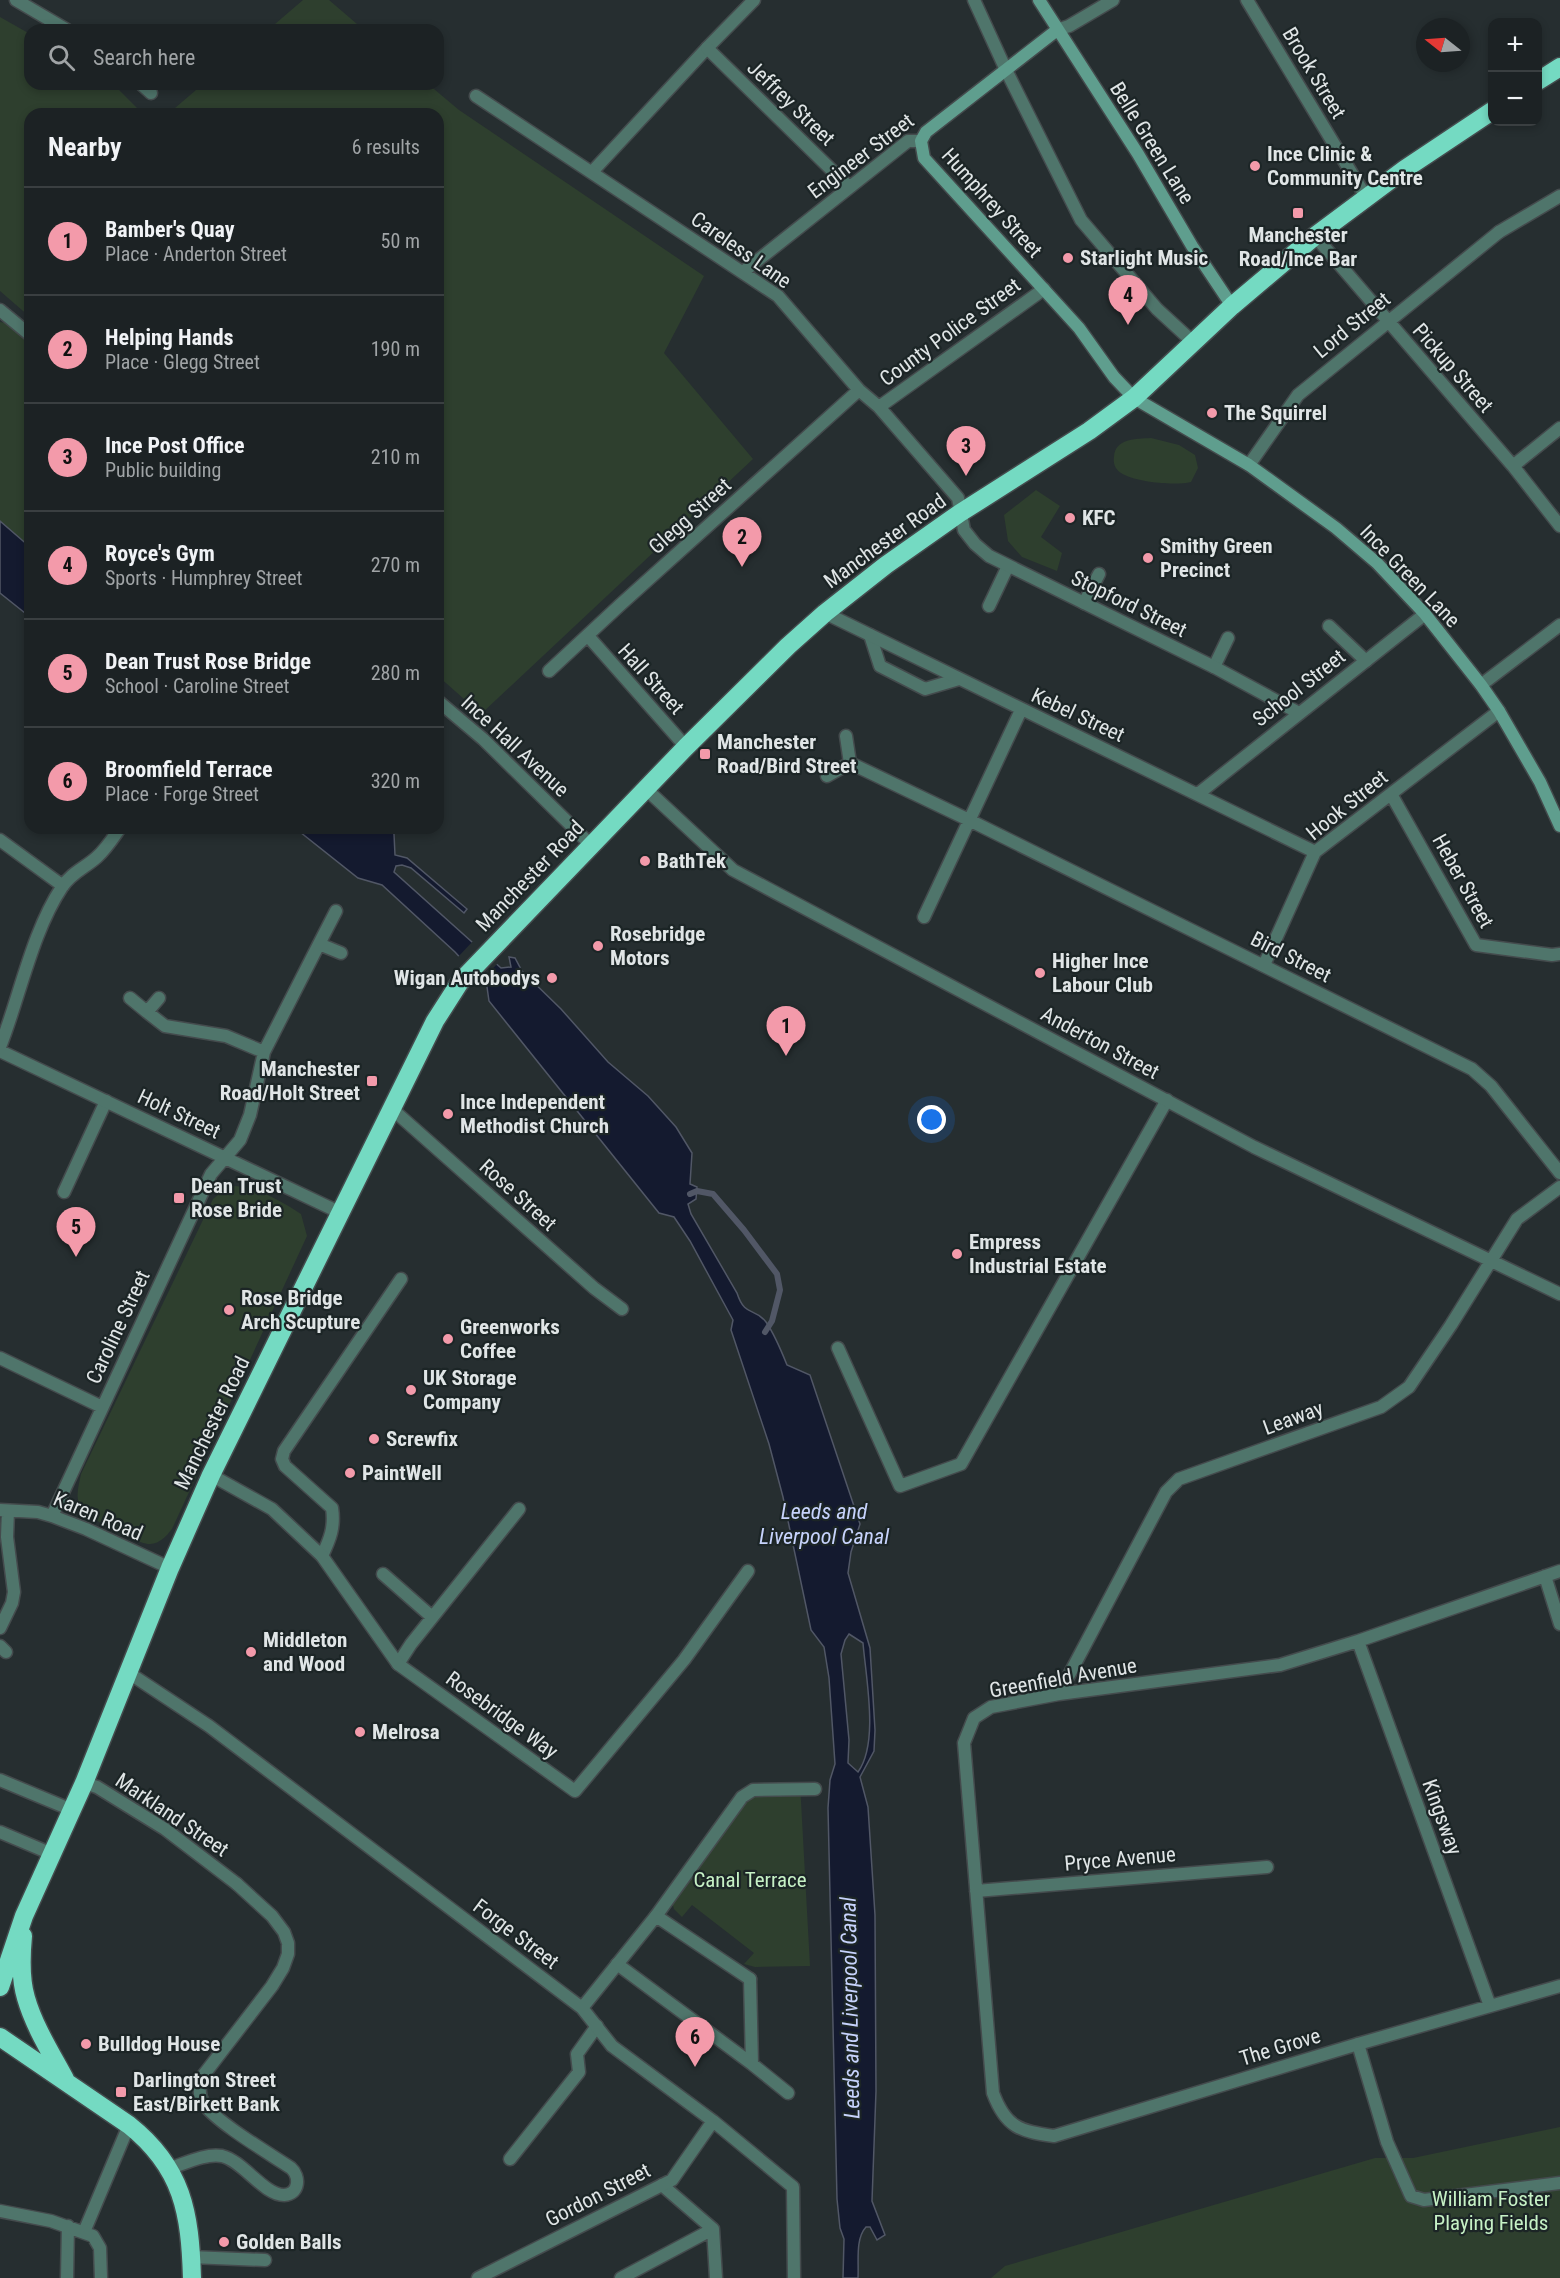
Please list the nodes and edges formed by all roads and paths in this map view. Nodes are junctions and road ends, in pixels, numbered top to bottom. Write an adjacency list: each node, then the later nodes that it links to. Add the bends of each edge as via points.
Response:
1 (16, 0): 7 (street)
2 (754, 0): 9 (street)
3 (974, 0): 11 (street)
4 (1039, 0): 8 (street, Belle Green Lane)
5 (1113, 0): 8 (street)
6 (1247, 0): 19 (street, Brook Street)
7 (57, 24)
8 (1057, 30): 11 (street, Engineer Street); 23 (street, Belle Green Lane)
9 (707, 48): 16 (street); 17 (street, Jeffrey Street)
10 (1560, 67): 12 (highway)
11 (1006, 70): 15 (street, Engineer Street, via 926,132); 27 (street, via 1081,220 1157,309)
12 (1542, 78)
13 (476, 96): 16 (street, Careless Lane)
14 (1488, 114): 19 (highway, Manchester Road)
15 (921, 141): 17 (street, Engineer Street, via 908,141); 22 (street, Humphrey Street, via 929,165)
16 (592, 172): 21 (street, Careless Lane)
17 (848, 186): 21 (street, Engineer Street)
18 (1560, 196): 25 (street, Lord Street, via 1499,232)
19 (1366, 197): 20 (highway, Manchester Road)
20 (1315, 236): 23 (highway, Manchester Road); 25 (street, Pickup Street)
21 (743, 272): 28 (street, Careless Lane, via 778,296)
22 (1044, 289): 29 (street, Humphrey Street); 30 (street, County Police Street)
23 (1232, 306): 27 (highway, Manchester Road)
24 (0, 310): 26 (street)
25 (1387, 322): 32 (street, Lord Street, via 1298,395); 33 (street, Pickup Street)
26 (24, 330)
27 (1194, 343): 29 (highway, Manchester Road)
28 (859, 390): 30 (street, Careless Lane); 45 (street, Glegg Street)
29 (1134, 398): 32 (street, Ince Green Lane); 34 (highway, Manchester Road)
30 (879, 407): 34 (street, Careless Lane, via 958,498)
31 (1560, 428): 33 (street)
32 (1249, 465): 41 (street, Ince Green Lane, via 1344,535)
33 (1513, 466): 35 (street, Pickup Street)
34 (960, 513): 36 (street, Stopford Street, via 964,530 975,544); 40 (highway, Manchester Road)
35 (1560, 525)
36 (1008, 567): 38 (street, Stopford Street); 39 (street)
37 (1099, 574): 38 (street)
38 (1084, 603): 48 (street, Stopford Street)
39 (988, 606)
40 (825, 613): 44 (street, Kebel Street); 57 (highway, Manchester Road)
41 (1425, 614): 47 (street, School Street); 51 (street, Ince Green Lane)
42 (1560, 625): 51 (street)
43 (1329, 626): 47 (street)
44 (870, 635): 50 (street, Kebel Street); 50 (street, via 880,666 925,689)
45 (588, 636): 49 (street, Glegg Street); 57 (street, Hall Street)
46 (1228, 638): 48 (street)
47 (1366, 661): 55 (street, School Street)
48 (1214, 667): 55 (street, Stopford Street)
49 (549, 671)
50 (959, 679): 53 (street, Kebel Street)
51 (1481, 686): 54 (street, Ince Green Lane)
52 (444, 706): 67 (street, Ince Hall Avenue)
53 (1021, 710): 61 (street, Kebel Street); 63 (street)
54 (1499, 711): 62 (street, Hook Street); 64 (street, Ince Green Lane)
55 (1299, 713): 61 (street, School Street)
56 (846, 736): 58 (street)
57 (686, 747): 60 (highway, Manchester Road)
58 (850, 763): 59 (street); 63 (street, Bird Street)
59 (827, 776)
60 (646, 789): 67 (highway, Manchester Road); 81 (street, Anderton Street, via 733,870)
61 (1198, 794): 68 (street, Kebel Street)
62 (1391, 794): 68 (street, Hook Street); 74 (street, Heber Street, via 1476,945)
63 (969, 820): 71 (street); 75 (street, Bird Street)
64 (1560, 826)
65 (116, 834): 69 (street, via 96,859 79,868)
66 (0, 840): 69 (street)
67 (591, 845): 83 (highway, Manchester Road, via 463,979 435,1021)
68 (1315, 852): 75 (street, Hook Street)
69 (63, 886): 79 (street, via 41,926)
70 (336, 911): 72 (street, Caroline Street)
71 (924, 917)
72 (319, 944): 73 (street); 80 (street, Caroline Street)
73 (341, 953)
74 (1560, 954)
75 (1264, 965): 85 (street, Bird Street, via 1472,1069 1491,1086)
76 (130, 998): 78 (street)
77 (159, 998): 78 (street)
78 (147, 1012): 80 (street, via 165,1026 226,1036)
79 (0, 1049): 82 (street, Holt Street)
80 (264, 1052): 84 (street, Caroline Street, via 250,1115 240,1140)
81 (1167, 1100): 89 (street, Anderton Street, via 1254,1147); 93 (street, via 962,1464 900,1486)
82 (106, 1101): 84 (street, Holt Street); 87 (street)
83 (392, 1108): 88 (highway, Manchester Road); 92 (street, Rose Street)
84 (225, 1157): 88 (street, Holt Street); 95 (street, Caroline Street, via 211,1174)
85 (1560, 1173)
86 (1560, 1187): 89 (street, Leaway, via 1516,1219)
87 (64, 1192)
88 (341, 1213): 96 (highway, Manchester Road)
89 (1490, 1260): 91 (street, Anderton Street); 112 (street, Leaway, via 1451,1325 1409,1387 1396,1399 1179,1479 1166,1492)
90 (401, 1279): 100 (street, via 284,1451 285,1466 332,1508 332,1533)
91 (1560, 1294)
92 (622, 1309)
93 (838, 1348)
94 (0, 1359): 95 (street)
95 (102, 1407): 99 (street, Caroline Street)
96 (211, 1475): 100 (street, Rosebridge Way, via 272,1509); 101 (highway, Manchester Road)
97 (519, 1509): 106 (street)
98 (4, 1511): 99 (street, Karen Road); 108 (street, Karen Road, via 14,1592)
99 (52, 1516): 101 (street, Karen Road)
100 (322, 1556): 110 (street, Rosebridge Way)
101 (170, 1568): 111 (highway, Manchester Road)
102 (748, 1571): 110 (street, Rosebridge Way, via 684,1660 575,1791)
103 (1560, 1571): 105 (street, Greenfield Avenue)
104 (383, 1574): 106 (street)
105 (1545, 1576): 107 (street); 109 (street, Greenfield Avenue)
106 (432, 1617): 110 (street)
107 (1560, 1624)
108 (0, 1628)
109 (1358, 1641): 112 (street, Greenfield Avenue, via 1281,1665); 126 (street, Kingsway)
110 (398, 1664)
111 (129, 1673): 114 (highway, Manchester Road); 127 (street, Forge Street, via 209,1726)
112 (1059, 1694): 120 (street, Greenfield Avenue, via 991,1707 974,1718 969,1728 964,1743)
113 (0, 1780): 116 (street)
114 (84, 1783): 116 (highway, Manchester Road); 138 (street, Markland Street, via 165,1829 237,1884 272,1916 288,1942 284,1968 202,2077 200,2095 217,2116 291,2168 299,2180 297,2187 283,2195 224,2157 214,2156)
115 (815, 1789): 122 (street, via 753,1790 742,1797)
116 (72, 1810): 118 (highway, Manchester Road)
117 (0, 1832): 118 (street)
118 (52, 1854): 121 (highway, Manchester Road)
119 (1267, 1867): 120 (street, Pryce Avenue)
120 (976, 1891): 135 (street, Greenfield Avenue, via 993,2093 1000,2112)
121 (24, 1916): 125 (highway, Manchester Road); 132 (highway, via 21,1967 26,1998)
122 (656, 1916): 123 (street); 131 (street, via 750,1979)
123 (617, 1964): 127 (street); 131 (street)
124 (1560, 1986): 126 (street, The Grove)
125 (0, 1987)
126 (1490, 2006): 130 (street, The Grove)
127 (582, 2008): 128 (street, Forge Street)
128 (597, 2026): 134 (street, Forge Street, via 612,2046); 137 (street, via 577,2054 579,2072)
129 (0, 2037): 132 (highway)
130 (1358, 2044): 135 (street, The Grove, via 1054,2136 1029,2132); 139 (street, via 1387,2142 1411,2196 1424,2200)
131 (752, 2064): 133 (street)
132 (68, 2083): 136 (highway)
133 (788, 2093)
134 (713, 2121): 140 (street, Gordon Street, via 672,2180); 153 (street, Forge Street, via 793,2187)
135 (1012, 2124)
136 (129, 2125): 138 (highway); 144 (street)
137 (510, 2159)
138 (168, 2169): 145 (highway, via 187,2212)
139 (1560, 2183)
140 (662, 2185): 143 (street); 150 (street, Gordon Street)
141 (0, 2211): 142 (street)
142 (68, 2226): 144 (street); 147 (street)
143 (713, 2229): 151 (street); 152 (street)
144 (84, 2232): 148 (street, via 93,2235 100,2248)
145 (191, 2257): 146 (street); 149 (highway)
146 (265, 2260)
147 (67, 2278)
148 (101, 2278)
149 (192, 2278)
150 (478, 2278)
151 (621, 2278)
152 (716, 2278)
153 (794, 2278)

